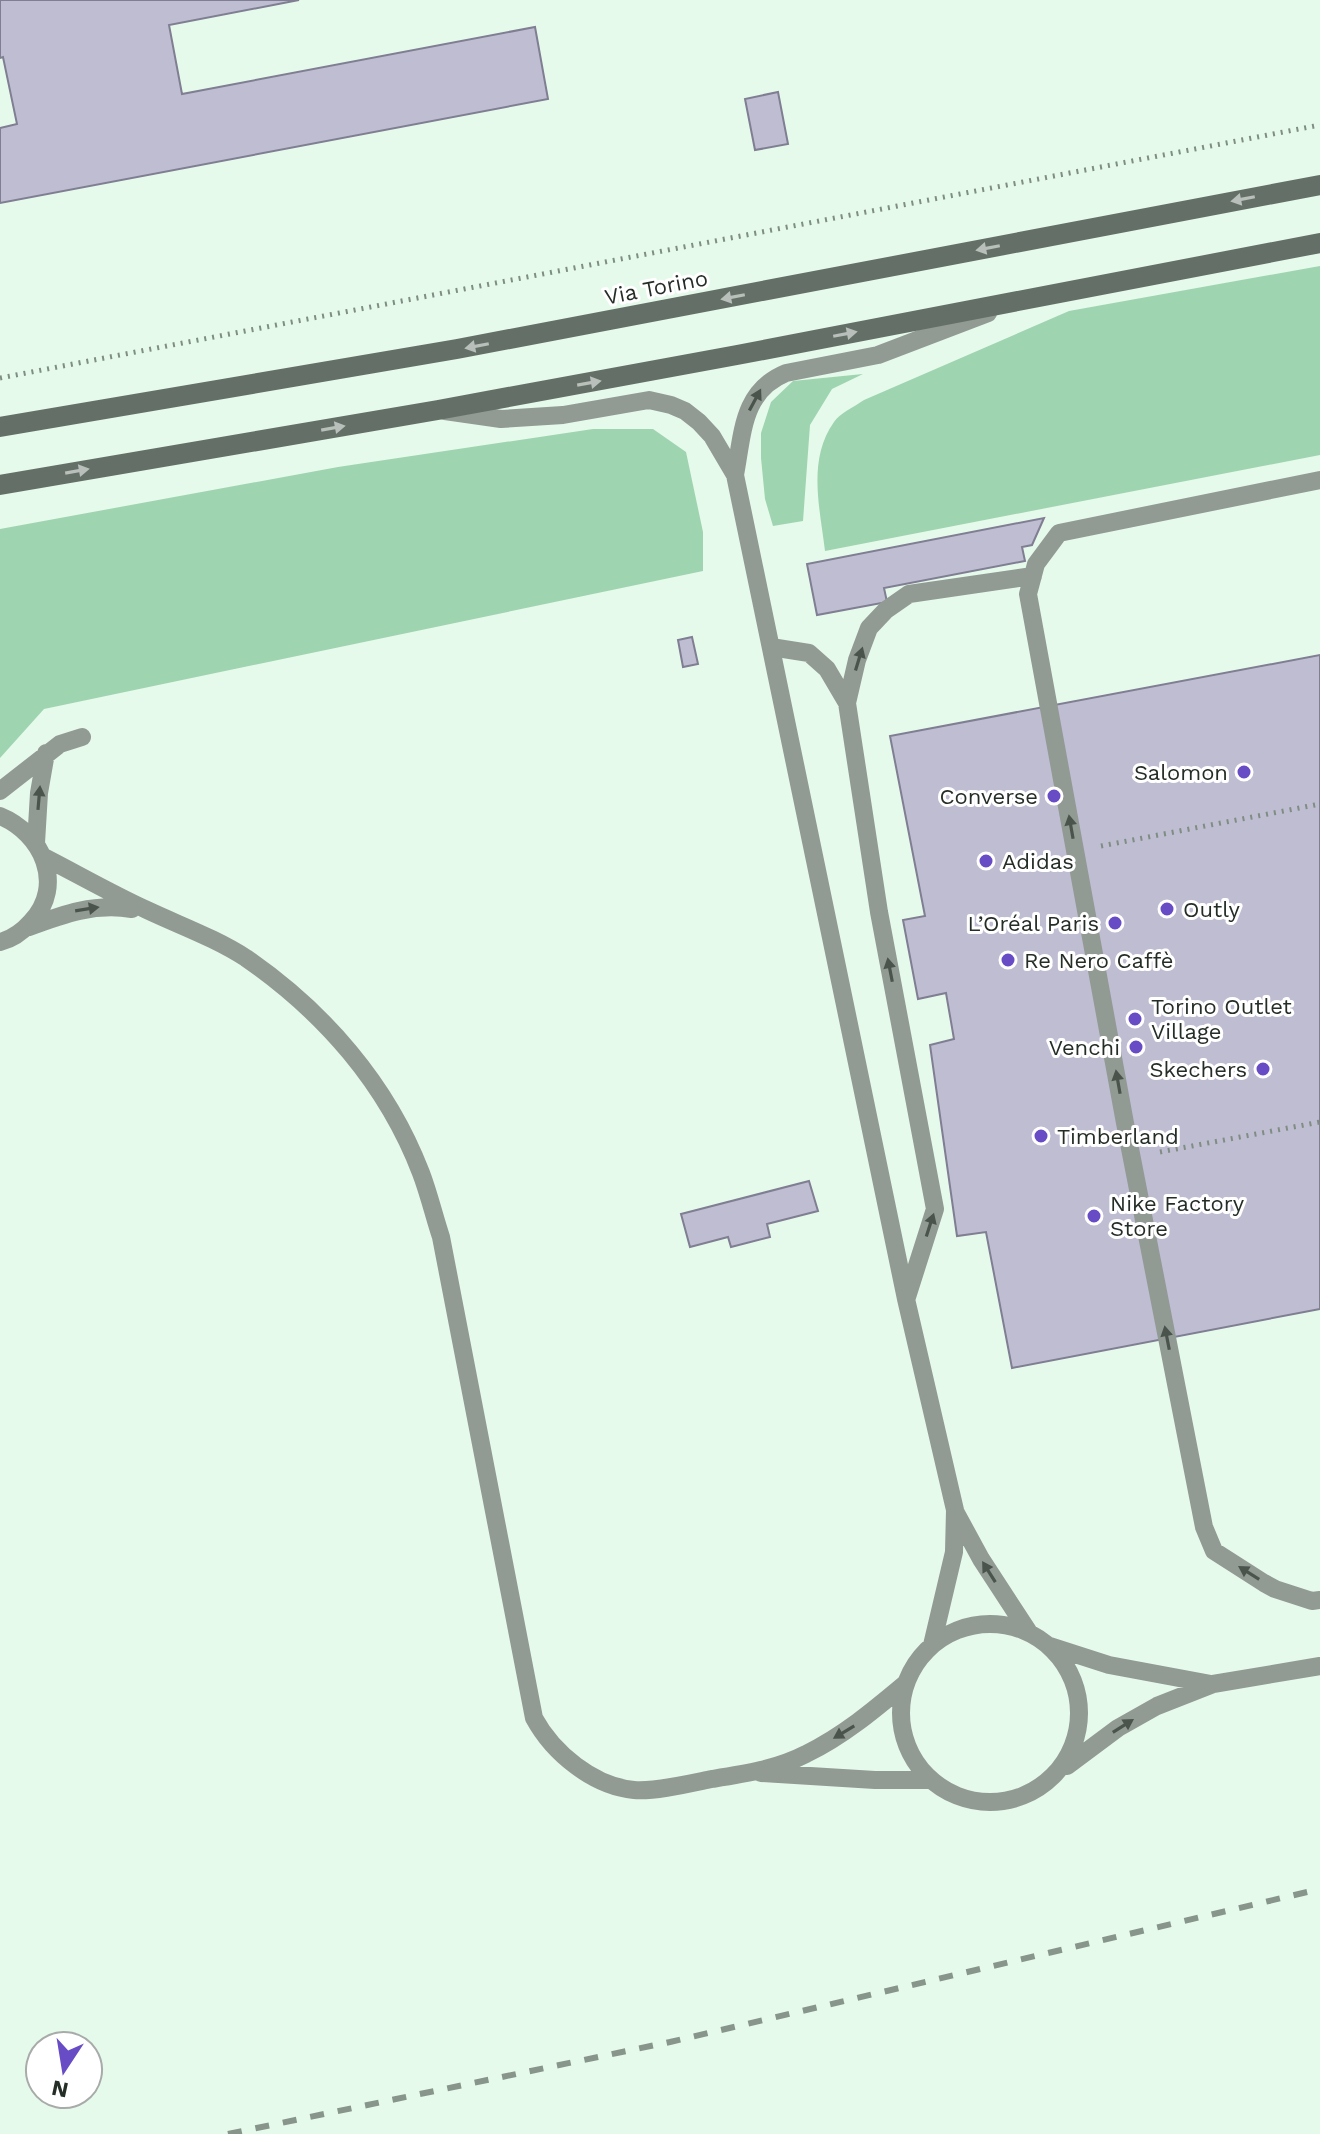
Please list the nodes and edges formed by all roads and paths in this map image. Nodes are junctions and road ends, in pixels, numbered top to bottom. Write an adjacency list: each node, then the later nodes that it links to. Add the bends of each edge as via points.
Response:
1 (1320, 125): 5 (path)
2 (1320, 185): 7 (main road, Via Torino, one-way to 7, via 457,349)
3 (1320, 243): 4 (main road)
4 (1024, 299): 6 (main road, one-way to 4); 8 (lane, one-way to 4, via 753,398 773,378 878,355)
5 (0, 378)
6 (438, 410): 8 (lane, via 501,419 660,402 699,422); 10 (main road, one-way to 6)
7 (0, 427)
8 (735, 475): 12 (lane)
9 (1320, 480): 11 (lane, via 1059,533)
10 (0, 485)
11 (1033, 576): 13 (lane, one-way to 11, via 869,628 897,602 909,594); 28 (lane, one-way to 11, via 1264,1583 1214,1551 1204,1527 1028,594)
12 (771, 647): 13 (lane, via 809,653 827,669); 26 (lane)
13 (847, 703): 26 (lane, one-way to 13, via 935,1209 880,917)
14 (82, 737): 15 (lane)
15 (46, 753): 16 (lane); 20 (lane, one-way to 15, via 39,793)
16 (0, 791)
17 (1320, 804): 19 (path)
18 (0, 816): 20 (lane, via 26,831)
19 (1093, 848)
20 (40, 850): 21 (lane); 22 (lane, via 47,888 36,917)
21 (150, 911): 22 (lane, one-way to 21, via 69,912 110,906); 36 (lane, via 244,957 326,1023 390,1108 415,1160 441,1237 534,1718 542,1734 584,1771 635,1790)
22 (25, 928): 23 (lane)
23 (0, 942)
24 (1320, 1122): 25 (path)
25 (1151, 1154)
26 (906, 1299): 27 (lane)
27 (955, 1510): 29 (lane, one-way to 27); 30 (lane, via 954,1552)
28 (1320, 1600)
29 (1028, 1631): 30 (lane, via 1002,1624 975,1625); 31 (lane)
30 (932, 1645): 33 (lane)
31 (1050, 1646): 34 (lane, via 1109,1665); 35 (lane, via 1068,1667 1078,1691 1080,1720 1074,1748)
32 (1320, 1666): 34 (lane)
33 (905, 1684): 36 (lane, one-way to 36, via 859,1723 819,1747); 37 (lane, via 902,1731 912,1758)
34 (1213, 1684): 35 (lane, one-way to 34, via 1118,1728)
35 (1059, 1772): 37 (lane, via 1037,1790 1011,1801 982,1803 954,1795)
36 (755, 1773): 37 (lane)
37 (931, 1780)

